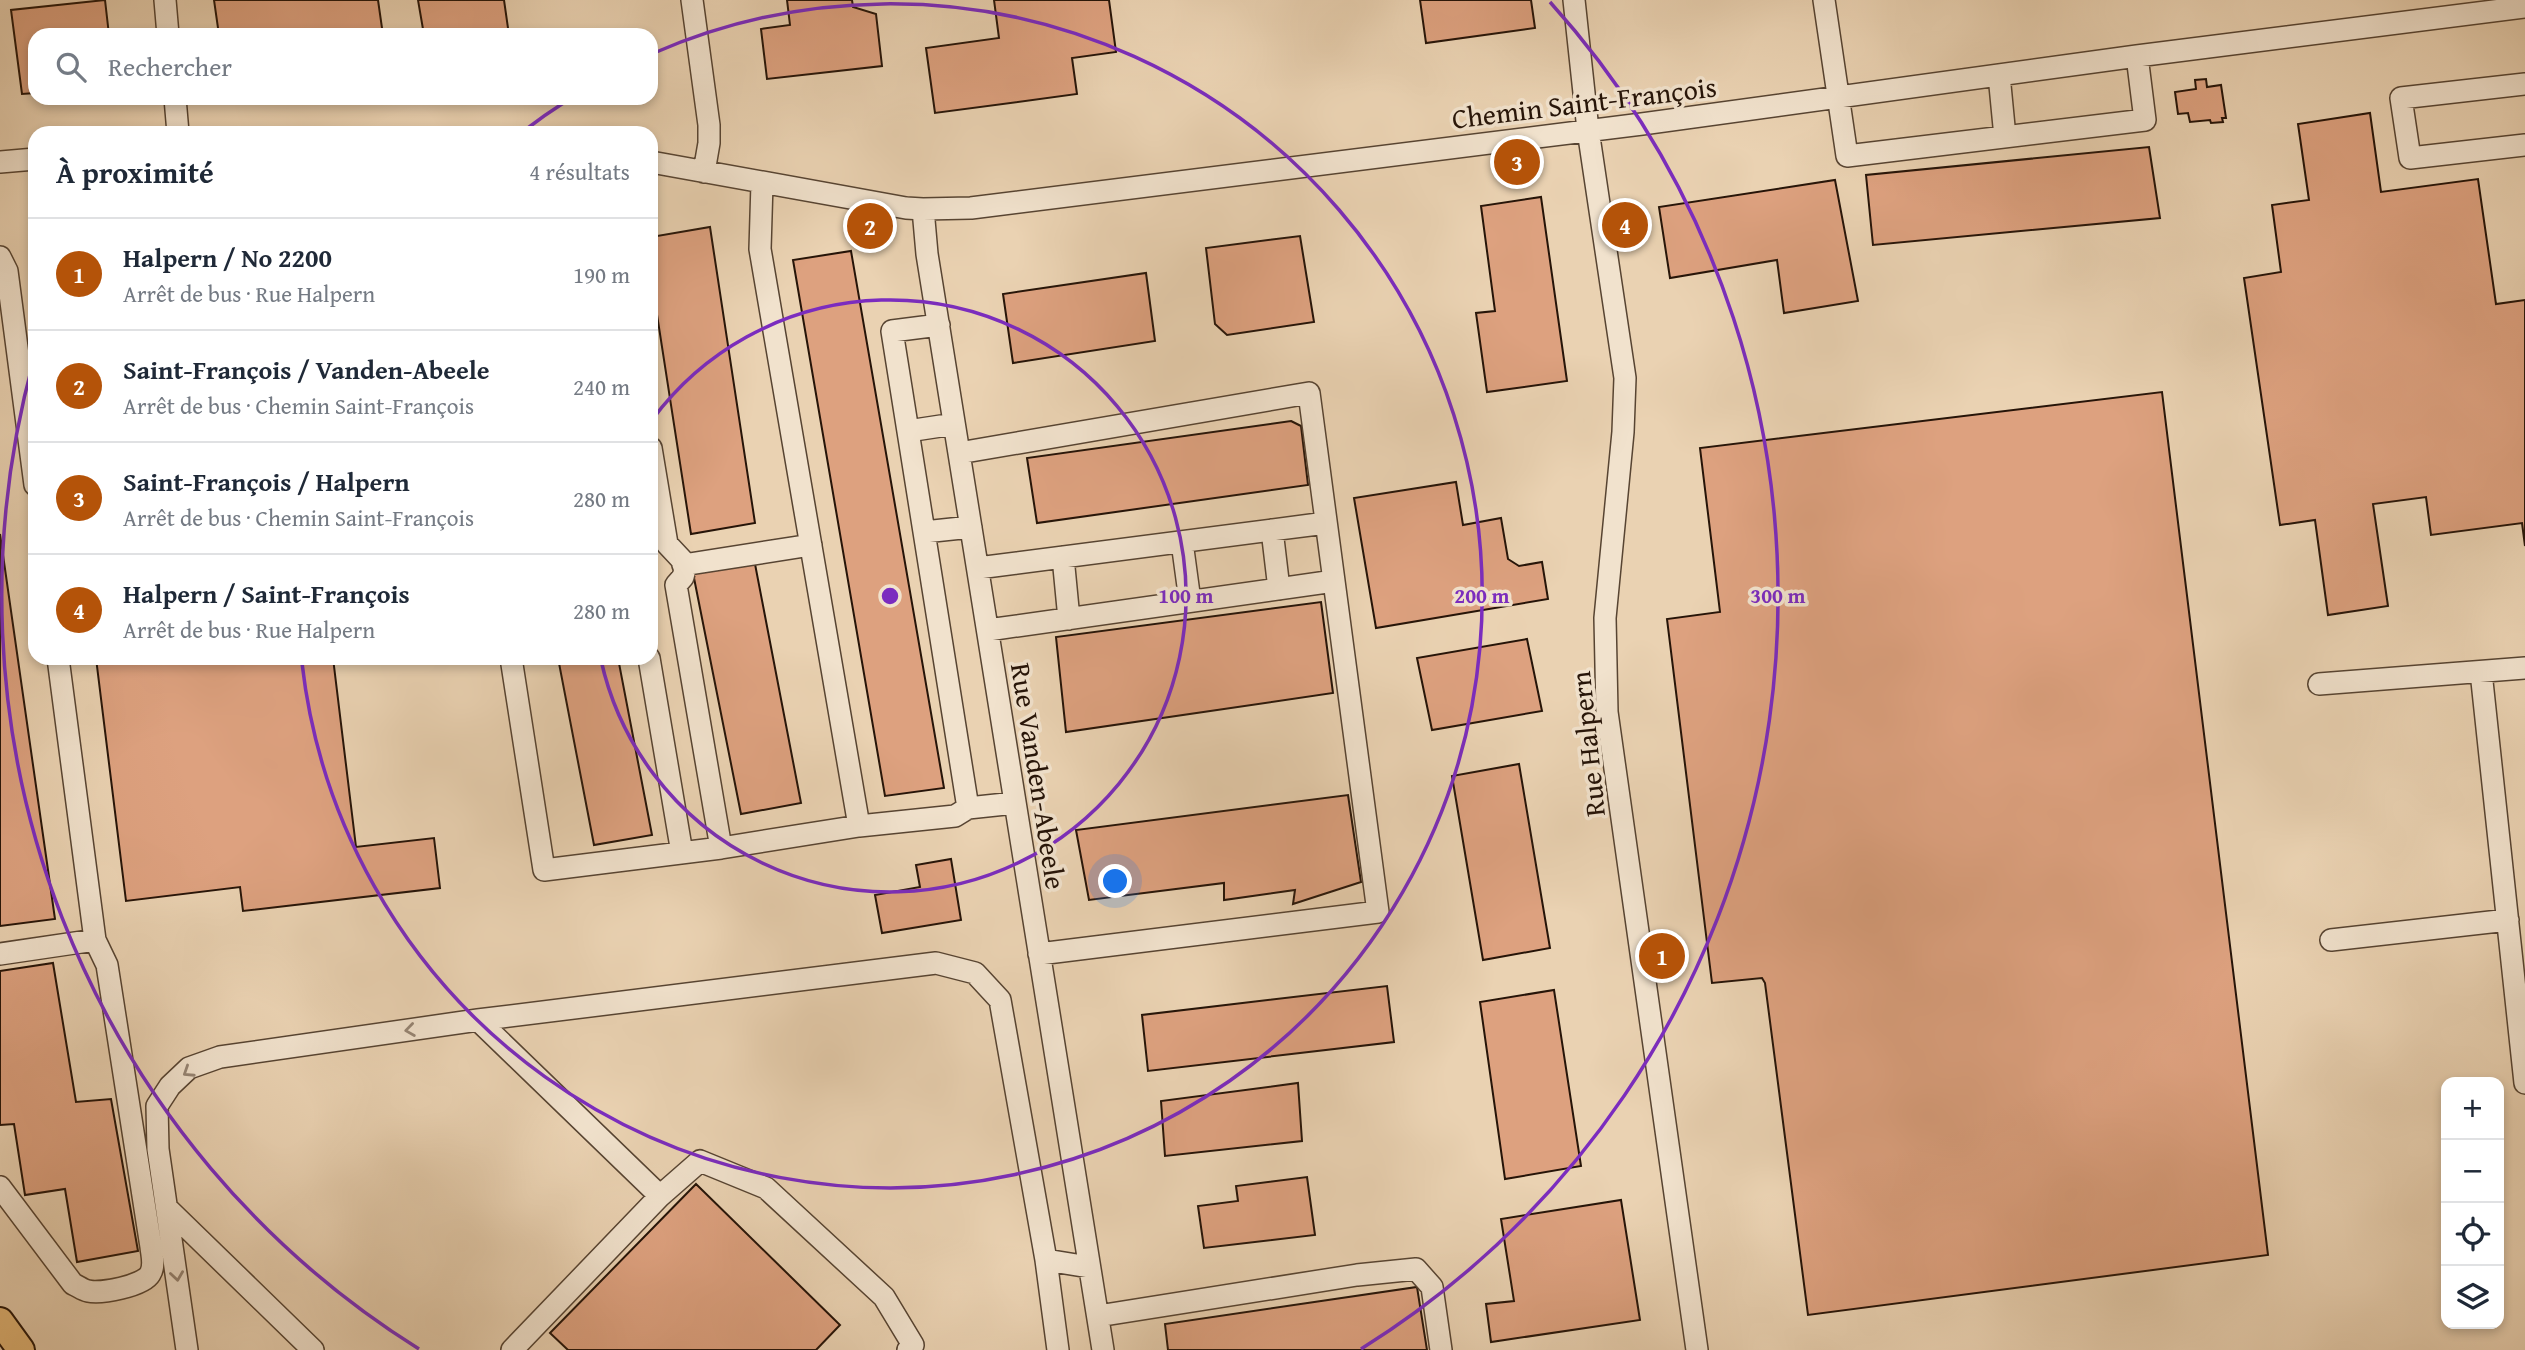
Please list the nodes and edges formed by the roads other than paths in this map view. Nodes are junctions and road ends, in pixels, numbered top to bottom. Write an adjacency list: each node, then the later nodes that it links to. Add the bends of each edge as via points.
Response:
1 (164, 0): 6 (street)
2 (692, 0): 19 (street, via 709,125)
3 (1574, 0): 13 (street, Rue Halpern)
4 (1824, 0): 10 (street)
5 (2525, 7): 7 (street, Chemin Saint-François)
6 (167, 28)
7 (2137, 56): 8 (street, Chemin Saint-François); 14 (street, via 2144,120)
8 (1999, 75): 10 (street, Chemin Saint-François); 14 (street)
9 (2525, 84): 15 (street, via 2402,98 2410,158)
10 (1838, 97): 13 (street, Chemin Saint-François); 14 (street, via 1847,156)
11 (176, 105): 12 (street)
12 (178, 126)
13 (1588, 130): 21 (street, Chemin Saint-François, via 991,206); 76 (street, Rue Halpern, via 1625,378 1605,618 1607,712)
14 (2006, 137)
15 (2525, 145)
16 (28, 160): 17 (street)
17 (0, 162)
18 (658, 163): 19 (street, Chemin Saint-François)
19 (704, 172): 20 (street, Chemin Saint-François)
20 (762, 183): 21 (street, Chemin Saint-François); 34 (street, via 760,249)
21 (923, 209): 23 (street, Rue Vanden-Abeele)
22 (0, 257): 26 (street, via 7,271)
23 (939, 325): 24 (street, Rue Vanden-Abeele); 25 (street, via 891,331)
24 (954, 424): 25 (street); 27 (street, Rue Vanden-Abeele)
25 (908, 431): 32 (street)
26 (28, 432)
27 (959, 453): 29 (street, via 1309,393); 30 (street, Rue Vanden-Abeele)
28 (658, 490): 36 (street, via 667,544)
29 (1326, 523): 31 (street); 38 (street)
30 (971, 527): 32 (street); 37 (street, Rue Vanden-Abeele)
31 (1272, 530): 33 (street); 39 (street)
32 (924, 532): 50 (street)
33 (1182, 542): 35 (street); 40 (street)
34 (811, 545): 36 (street); 51 (street)
35 (1063, 557): 37 (street); 41 (street)
36 (683, 565): 52 (street, via 683,577 676,585)
37 (978, 568): 42 (street, Rue Vanden-Abeele)
38 (1334, 581): 39 (street); 58 (street, via 1378,912)
39 (1279, 589): 40 (street)
40 (1191, 601): 41 (street)
41 (1069, 619): 42 (street)
42 (988, 630): 49 (street, Rue Vanden-Abeele)
43 (59, 665): 55 (street)
44 (513, 665): 53 (street, via 544,870)
45 (650, 665): 53 (street)
46 (2525, 668): 47 (street)
47 (2482, 672): 48 (street); 54 (street)
48 (2319, 684)
49 (1015, 803): 50 (street); 58 (street, Rue Vanden-Abeele)
50 (968, 808): 51 (street, via 955,816)
51 (859, 826): 52 (street)
52 (721, 848): 53 (street)
53 (682, 853)
54 (2508, 920): 56 (street); 60 (street)
55 (95, 940): 57 (street); 61 (street, via 107,965 151,1247 149,1276 140,1283 99,1292 73,1284)
56 (2331, 940)
57 (0, 954)
58 (1039, 954): 65 (street, Rue Vanden-Abeele)
59 (478, 1020): 62 (street); 63 (street, one-way to 63, via 220,1058 189,1068 157,1106 158,1149); 64 (street, via 925,964 975,973 1000,1000)
60 (2525, 1083)
61 (0, 1187)
62 (660, 1196): 71 (street); 72 (street, via 700,1161 766,1188 884,1297 913,1345)
63 (168, 1209): 69 (street, one-way to 69); 70 (street)
64 (1046, 1260): 65 (street); 73 (street)
65 (1089, 1267): 66 (street, Rue Vanden-Abeele)
66 (1098, 1316): 74 (street, Rue Vanden-Abeele); 75 (street, via 1416,1269 1432,1287)
67 (0, 1321): 68 (main road)
68 (21, 1350)
69 (187, 1350)
70 (313, 1350)
71 (512, 1350)
72 (908, 1350)
73 (1058, 1350)
74 (1103, 1350)
75 (1441, 1350)
76 (1697, 1350)

